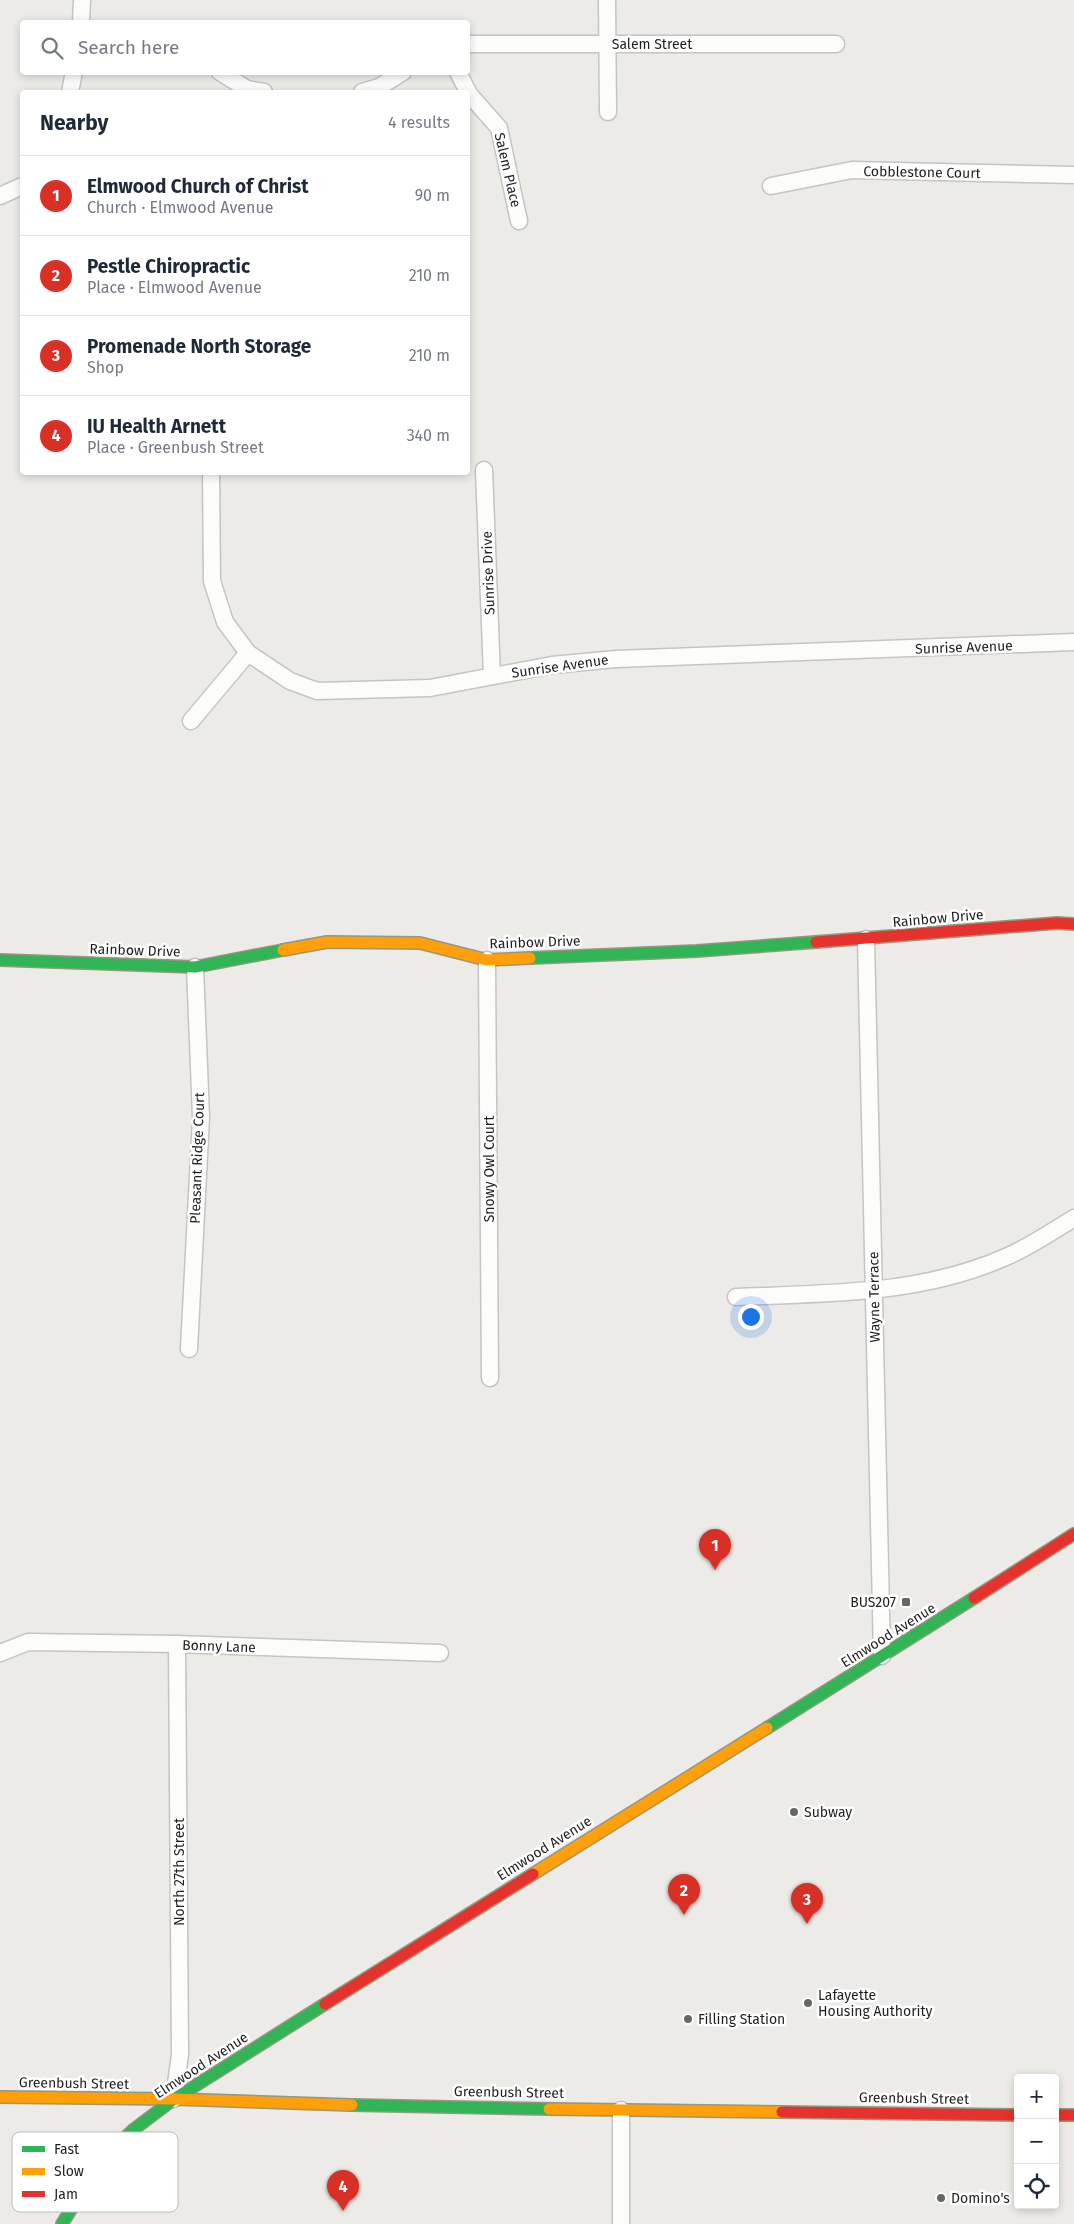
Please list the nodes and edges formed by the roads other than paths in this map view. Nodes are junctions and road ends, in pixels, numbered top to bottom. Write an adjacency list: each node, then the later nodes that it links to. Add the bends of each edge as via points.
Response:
1 (82, 0): 3 (street)
2 (607, 0): 6 (street)
3 (81, 20)
4 (470, 44): 6 (street, Salem Street)
5 (836, 44): 6 (street, Salem Street)
6 (608, 45): 16 (street)
7 (73, 75): 11 (street)
8 (225, 75): 12 (street)
9 (398, 75): 13 (street)
10 (460, 75): 14 (street, Salem Place)
11 (70, 90)
12 (253, 90)
13 (369, 90)
14 (467, 90)
15 (470, 95): 21 (street, Salem Place, via 499,128)
16 (608, 112)
17 (1074, 175): 18 (street, Cobblestone Court, via 852,170)
18 (771, 186)
19 (20, 187): 20 (street)
20 (0, 196)
21 (519, 221)
22 (484, 470): 26 (street, Sunrise Drive)
23 (211, 475): 25 (street, Sunrise Avenue, via 212,581 224,622)
24 (1074, 642): 26 (street, Sunrise Avenue, via 616,659 552,665)
25 (248, 653): 26 (street, Sunrise Avenue, via 290,681 317,692 430,688); 27 (street)
26 (492, 676)
27 (191, 721)
28 (1074, 924): 29 (main road, Rainbow Drive)
29 (866, 938): 31 (main road, Rainbow Drive, via 697,951); 34 (street, Wayne Terrace)
30 (0, 960): 32 (main road, Rainbow Drive)
31 (487, 960): 32 (main road, Rainbow Drive, via 420,943 327,942); 37 (street, Snowy Owl Court)
32 (195, 967): 36 (street, Pleasant Ridge Court, via 201,1117)
33 (1074, 1218): 34 (street, via 1018,1252 976,1270 926,1283)
34 (874, 1291): 35 (street); 42 (street, Wayne Terrace)
35 (736, 1297)
36 (189, 1349)
37 (490, 1378)
38 (1074, 1534): 42 (main road, Elmwood Avenue)
39 (177, 1644): 40 (street, Bonny Lane, via 28,1642); 41 (street, Bonny Lane); 44 (street, North 27th Street, via 180,2054)
40 (0, 1653)
41 (440, 1653)
42 (882, 1656): 44 (main road, Elmwood Avenue)
43 (0, 2098): 44 (main road, Greenbush Street)
44 (174, 2099): 45 (main road, Greenbush Street); 49 (main road, Elmwood Avenue)
45 (622, 2110): 46 (main road, Greenbush Street); 52 (street)
46 (1014, 2115)
47 (1059, 2115): 48 (main road)
48 (1074, 2115)
49 (131, 2132)
50 (69, 2212): 51 (main road, Elmwood Avenue)
51 (62, 2224)
52 (621, 2224)

